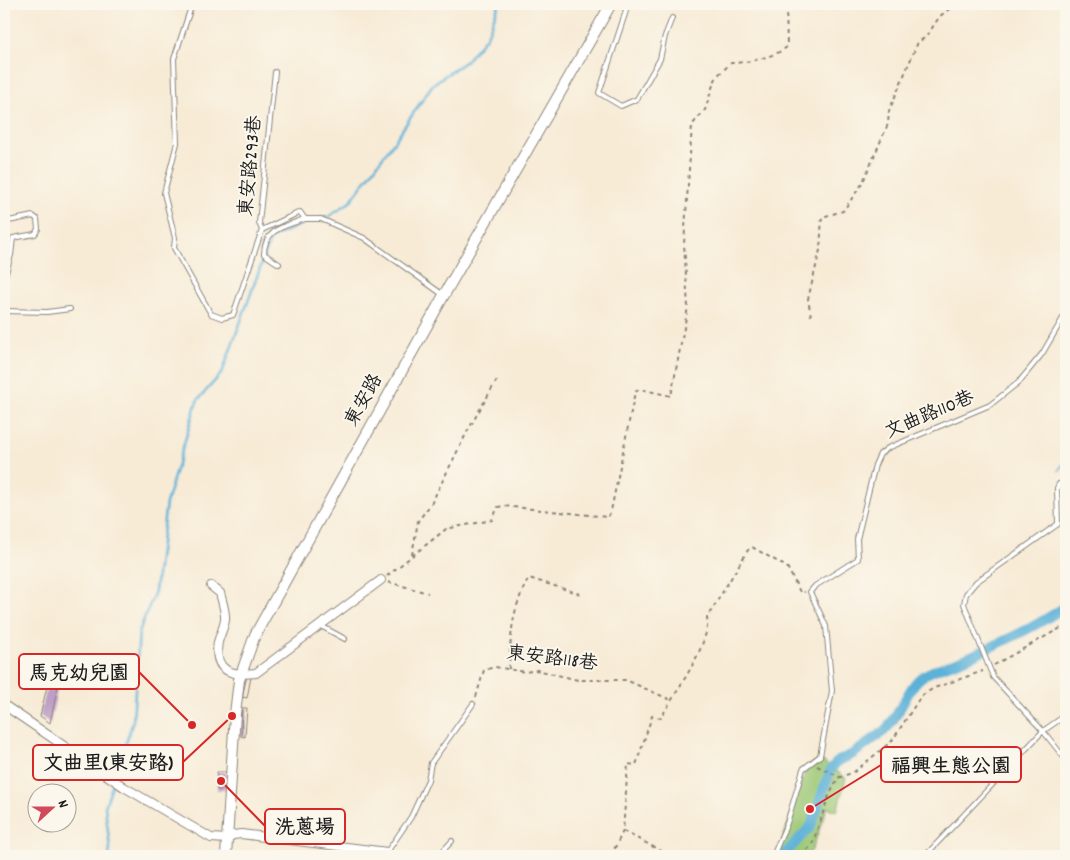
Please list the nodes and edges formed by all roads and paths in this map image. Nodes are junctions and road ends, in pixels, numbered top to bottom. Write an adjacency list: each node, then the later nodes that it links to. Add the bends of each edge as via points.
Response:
1 (192, 4): 10 (lane, via 174,59 177,143 164,193 175,238 174,248 211,314 222,318 233,315)
2 (611, 4): 13 (street, 東安路)
3 (623, 4): 6 (lane, via 626,11 599,93 621,106 637,99 660,59)
4 (786, 4): 20 (path, via 787,47 780,53 747,63 731,63 717,76 706,110 692,125 684,244 688,308 671,396 640,389 635,392 608,517 498,507 492,520 446,529)
5 (956, 4): 17 (path, via 940,16 926,37 918,42 862,184 843,211 822,217 820,250 808,299)
6 (672, 18)
7 (275, 72): 10 (lane, 東安路293巷, via 259,223)
8 (305, 219): 10 (lane, 東安路293巷, via 300,212); 11 (lane, via 273,231 264,247 264,254); 13 (lane, 東安路293巷, via 321,219 364,238)
9 (4, 222): 12 (lane, via 32,216 37,219 38,229 35,234 14,238)
10 (262, 230)
11 (279, 264)
12 (4, 280)
13 (444, 295): 31 (street, 東安路, via 255,635)
14 (70, 309): 15 (lane)
15 (4, 311)
16 (1066, 313): 23 (lane, 文曲路110巷, via 1042,354 1018,382 990,405 880,454 857,539 858,559)
17 (811, 316)
18 (498, 378): 20 (path, via 431,504 418,521)
19 (1066, 481): 29 (lane, via 1057,488 1058,524 976,582 966,594 964,604)
20 (412, 555): 21 (path)
21 (381, 580): 24 (path); 26 (street)
22 (211, 586): 31 (street, via 220,593 225,618 217,657 224,668)
23 (810, 592): 32 (path, via 800,592 787,567 752,547 748,550 706,618 708,627 692,667); 38 (lane, via 826,626 832,691 820,756)
24 (428, 593)
25 (580, 594): 30 (path, via 529,578 520,594 512,622)
26 (319, 625): 28 (lane); 31 (street, via 256,673)
27 (1066, 625): 29 (path)
28 (345, 639)
29 (989, 668): 36 (lane, via 993,677); 39 (path, via 921,696 892,741 854,772)
30 (508, 669): 32 (path, 東安路118巷, via 537,670 578,680 626,680); 33 (path, 東安路118巷, via 495,667 484,670)
31 (240, 675): 41 (street, 東安路)
32 (670, 700): 40 (path, via 661,718 652,716 636,765 628,764)
33 (473, 704): 43 (lane, via 431,764 428,780 411,817)
34 (4, 705): 41 (street, via 124,788 200,833)
35 (1066, 715): 36 (lane)
36 (1044, 731): 37 (lane); 50 (lane)
37 (1066, 760)
38 (811, 763): 39 (path); 48 (lane, via 803,769)
39 (840, 777): 49 (path, via 833,785 812,845)
40 (622, 831): 46 (path); 47 (path)
41 (226, 839): 43 (street, via 241,834); 44 (street, 東安路)
42 (452, 841): 45 (lane)
43 (389, 854)
44 (226, 856)
45 (438, 856)
46 (611, 856)
47 (671, 856)
48 (773, 856)
49 (801, 856)
50 (925, 856)

